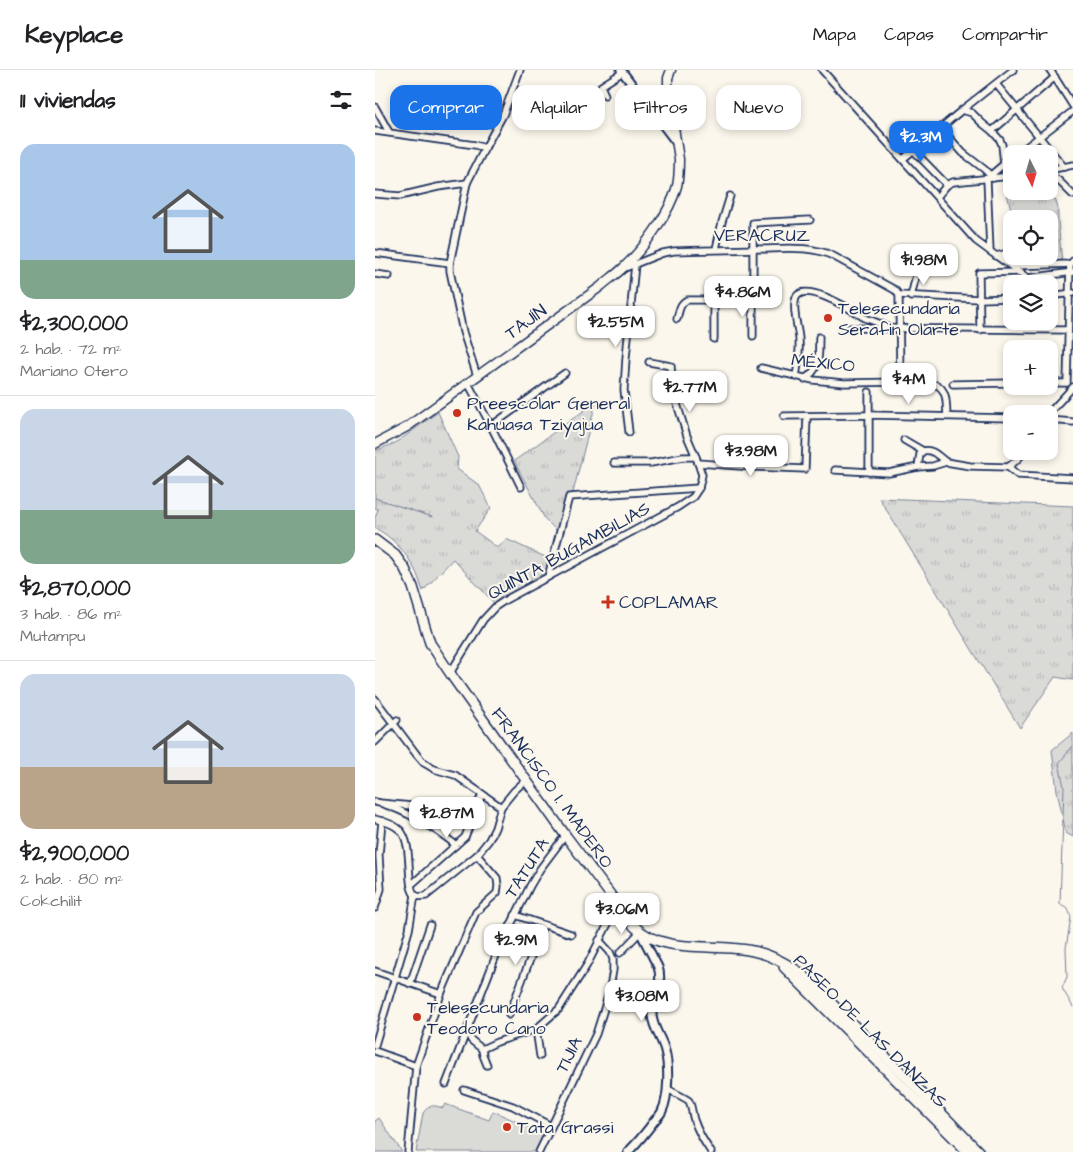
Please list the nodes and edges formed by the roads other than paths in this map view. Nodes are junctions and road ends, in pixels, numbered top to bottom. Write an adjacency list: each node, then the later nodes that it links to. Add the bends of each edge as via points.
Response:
1 (520, 70): 22 (street, via 503,114)
2 (671, 70): 20 (main road, TAJÍN, via 668,89)
3 (822, 70): 25 (street)
4 (1013, 70): 8 (street)
5 (1050, 70): 7 (street)
6 (622, 71): 9 (street); 20 (street)
7 (1055, 77): 10 (street); 12 (street)
8 (996, 84): 12 (street); 13 (street)
9 (602, 85)
10 (1073, 106)
11 (375, 107): 18 (street)
12 (1017, 109): 17 (street); 19 (street)
13 (962, 110): 15 (street); 17 (street, via 972,113)
14 (1073, 111): 19 (street)
15 (941, 128): 23 (street); 31 (street)
16 (375, 131): 18 (street)
17 (992, 131): 24 (street, via 1002,144)
18 (389, 132): 22 (street)
19 (1039, 136): 21 (street); 28 (street)
20 (675, 141): 50 (main road, TAJÍN, via 679,159 677,187 644,245)
21 (1028, 145)
22 (485, 148): 33 (street)
23 (913, 150): 25 (street); 34 (street)
24 (1003, 154)
25 (903, 159): 38 (street)
26 (1003, 165): 31 (street)
27 (1073, 165): 28 (street)
28 (1064, 167): 29 (street)
29 (1058, 168)
30 (1003, 176): 31 (street)
31 (990, 177): 34 (street); 42 (street)
32 (1058, 180): 36 (street)
33 (467, 183): 35 (street, via 400,196); 47 (street)
34 (947, 185): 38 (street)
35 (375, 194)
36 (1073, 195)
37 (730, 196): 40 (street)
38 (937, 197): 42 (street, via 976,241)
39 (810, 220): 41 (street, via 753,223)
40 (716, 250): 41 (street, VERACRUZ); 48 (street, VERACRUZ, via 673,251)
41 (753, 250): 59 (street, VERACRUZ, via 793,248 824,252); 65 (street)
42 (990, 251): 45 (street)
43 (375, 253): 47 (street)
44 (1003, 254): 45 (street)
45 (996, 256): 49 (street)
46 (1071, 262): 49 (street); 53 (street)
47 (450, 263): 78 (street, via 463,332)
48 (635, 264): 50 (street, VERACRUZ); 97 (street, via 624,390)
49 (1012, 266): 52 (street)
50 (623, 269): 78 (main road, TAJÍN)
51 (917, 271): 61 (street)
52 (1021, 272): 55 (street); 63 (street, via 979,273)
53 (1071, 272): 56 (street); 58 (street)
54 (375, 274): 57 (street)
55 (1024, 275)
56 (1050, 275)
57 (389, 276)
58 (1071, 293): 60 (street); 71 (street)
59 (899, 295): 61 (street, VERACRUZ); 69 (street)
60 (1058, 295)
61 (911, 297): 63 (street, VERACRUZ)
62 (1003, 298): 63 (street, VERACRUZ)
63 (980, 299): 70 (street)
64 (714, 300): 65 (street); 66 (street, via 683,302); 74 (street)
65 (753, 300): 72 (street)
66 (677, 319)
67 (842, 328): 68 (street)
68 (888, 328): 69 (street); 79 (street, via 820,294 803,293 795,300 799,340)
69 (899, 328): 70 (street); 81 (street)
70 (980, 330): 71 (street)
71 (1067, 330): 84 (street, via 1067,383)
72 (753, 336)
73 (819, 337): 80 (street, via 816,368)
74 (714, 339)
75 (649, 362): 101 (street, via 671,366 673,391)
76 (761, 368): 79 (street, MÉXICO)
77 (565, 373): 96 (street)
78 (477, 376): 82 (main road, TAJÍN)
79 (796, 377): 80 (street, MÉXICO)
80 (804, 379): 81 (street, MÉXICO, via 844,383)
81 (900, 382): 92 (street, MÉXICO, via 942,388)
82 (468, 383): 96 (street); 99 (main road, TAJÍN, via 407,428)
83 (1003, 383): 85 (street)
84 (1058, 383)
85 (953, 384)
86 (1073, 387): 88 (street)
87 (869, 392): 89 (street)
88 (1056, 405)
89 (869, 415): 91 (street); 92 (street); 109 (street)
90 (784, 416): 91 (street)
91 (807, 416): 105 (street, via 805,469)
92 (947, 416): 93 (street)
93 (1003, 418)
94 (1058, 421): 95 (street)
95 (1073, 422)
96 (491, 426): 111 (street)
97 (629, 432)
98 (904, 440): 100 (street)
99 (375, 444)
100 (923, 451): 104 (street, via 931,450); 106 (street)
101 (696, 457): 103 (street, via 651,463); 105 (street)
102 (1018, 460): 107 (street)
103 (614, 462)
104 (946, 462): 106 (street); 107 (street)
105 (698, 463): 112 (street, via 702,475)
106 (918, 466): 109 (street, via 889,473)
107 (1008, 467): 110 (street, via 1018,475)
108 (835, 470): 109 (street)
109 (869, 472)
110 (1073, 477)
111 (521, 487)
112 (699, 488): 114 (street, QUINTA BUGAMBILIAS, via 693,497 678,507); 114 (street, via 569,497)
113 (375, 540): 115 (main road, FRANCISCO I. MADERO, via 395,555 405,569 430,643)
114 (548, 577): 115 (street, QUINTA BUGAMBILIAS, via 495,607 483,620)
115 (450, 673): 119 (main road, FRANCISCO I. MADERO)
116 (375, 699): 117 (street)
117 (395, 722): 118 (street); 120 (street, via 425,763 434,769 455,774)
118 (375, 742)
119 (526, 780): 123 (street); 125 (main road, FRANCISCO I. MADERO)
120 (482, 794): 123 (street); 126 (street, via 465,837)
121 (378, 803): 122 (street, via 423,807); 126 (street, via 416,819)
122 (437, 804)
123 (501, 807): 127 (street, via 495,828)
124 (378, 820): 128 (street, via 401,830 408,850); 130 (street, via 381,889)
125 (566, 836): 131 (main road, FRANCISCO I. MADERO); 132 (street, TATUTA, via 540,869)
126 (456, 845): 128 (street)
127 (477, 855): 129 (street, via 426,896); 142 (street, via 497,878 497,893 476,912)
128 (411, 885): 129 (street)
129 (415, 895): 140 (street)
130 (375, 908)
131 (621, 910): 135 (main road, FRANCISCO I. MADERO); 137 (street, via 610,920)
132 (515, 915): 133 (street); 145 (street, TATUTA)
133 (543, 924): 136 (street); 143 (street)
134 (430, 925): 141 (street)
135 (639, 932): 138 (street); 153 (main road, PASEO DE LAS DANZAS, via 673,944 753,950 790,966 802,974); 154 (street, via 660,972 653,1017 667,1056)
136 (571, 934)
137 (599, 940): 144 (street, via 559,1009); 156 (street, TIJIA, via 613,959 609,993 596,1034)
138 (620, 953)
139 (375, 971): 140 (street)
140 (395, 979): 141 (street); 146 (street)
141 (410, 984): 142 (street)
142 (441, 994): 151 (street)
143 (509, 1015)
144 (536, 1030): 147 (street); 149 (street)
145 (467, 1031): 147 (street, via 471,1040); 152 (street, TATUTA)
146 (375, 1045)
147 (482, 1049): 150 (street)
148 (375, 1051): 151 (street)
149 (540, 1056)
150 (487, 1065)
151 (416, 1068): 157 (street)
152 (447, 1084)
153 (907, 1084): 161 (main road, PASEO DE LAS DANZAS); 162 (main road, PASEO DE LAS DANZAS)
154 (668, 1089): 159 (street, via 663,1111); 160 (street, via 687,1099 695,1126)
155 (464, 1090): 156 (street, via 513,1106)
156 (551, 1126): 158 (street, TIJIA)
157 (408, 1152)
158 (539, 1152)
159 (628, 1152)
160 (711, 1152)
161 (968, 1152)
162 (979, 1152)

